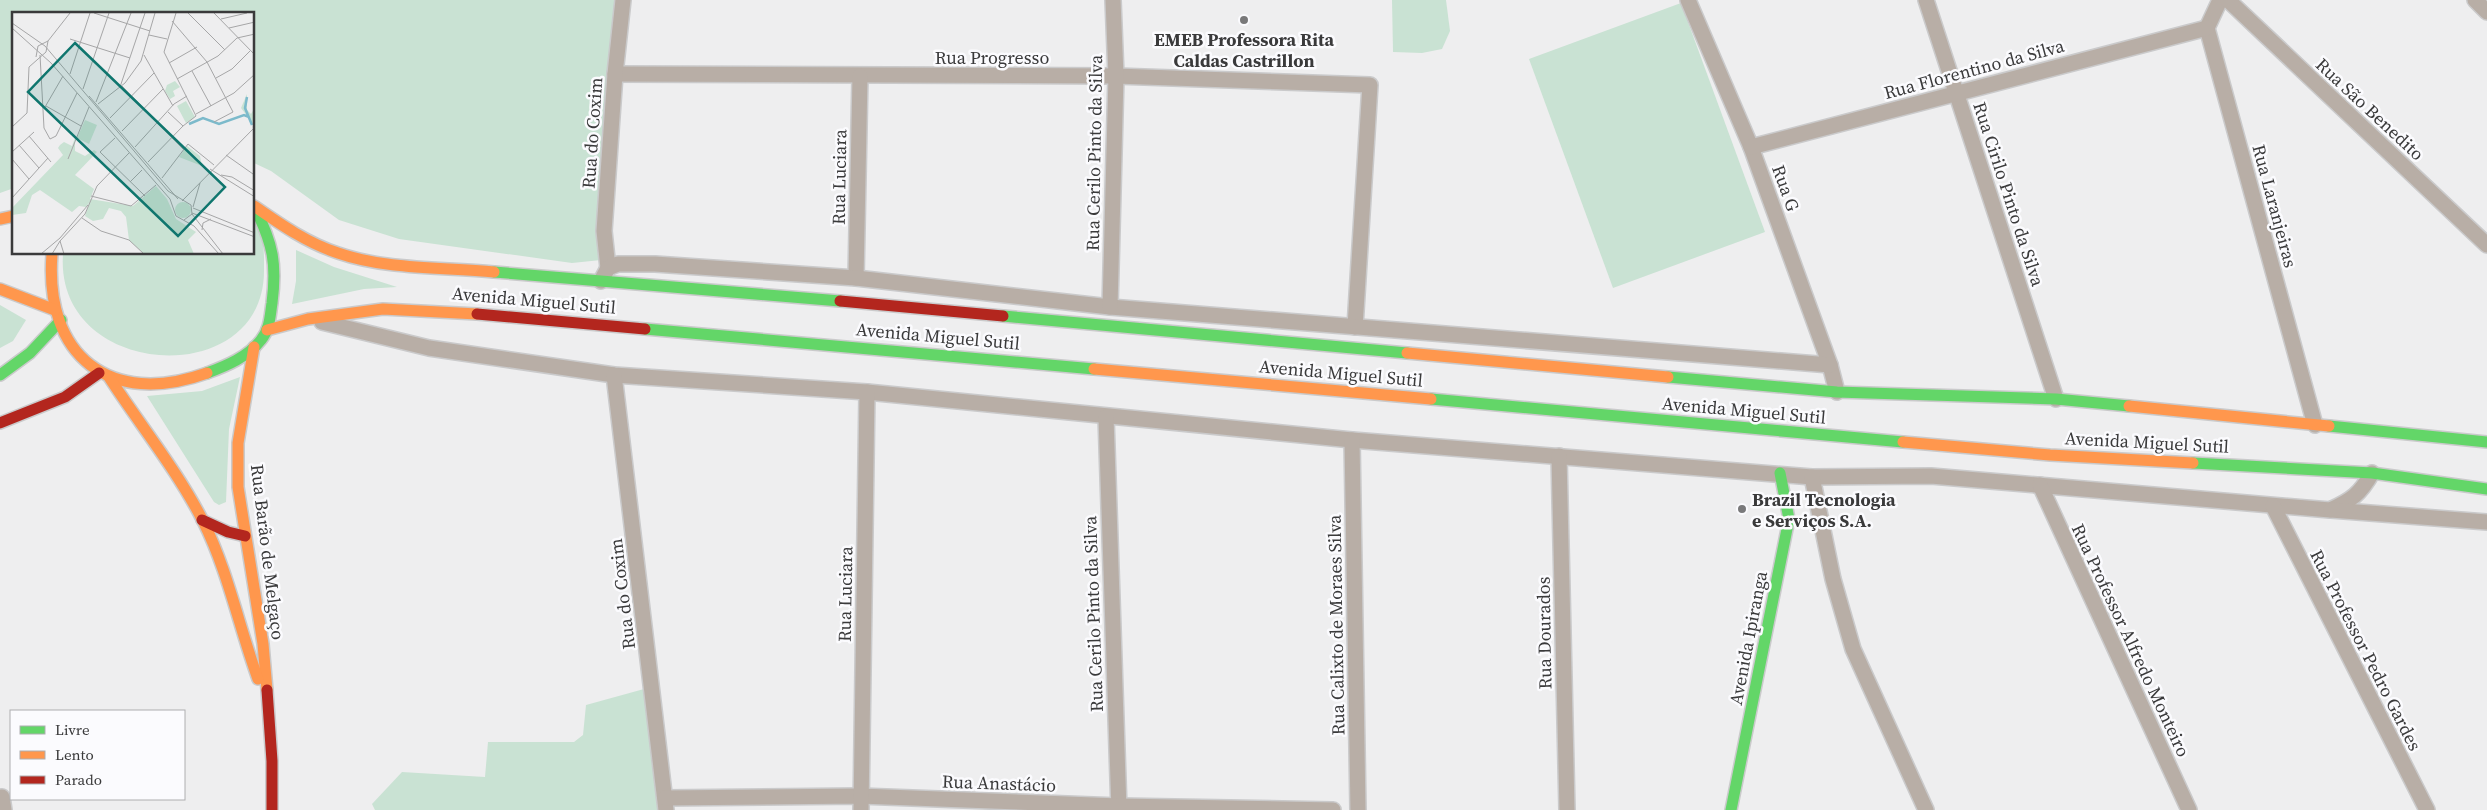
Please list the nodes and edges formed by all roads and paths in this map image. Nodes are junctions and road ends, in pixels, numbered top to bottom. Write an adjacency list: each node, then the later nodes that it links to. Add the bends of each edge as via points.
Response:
1 (623, 0): 10 (street, Rua do Coxim)
2 (1113, 0): 12 (street, Rua Cerilo Pinto da Silva)
3 (1688, 0): 14 (street, Rua G)
4 (1926, 0): 13 (street, Rua Cirilo Pinto da Silva)
5 (2220, 0): 9 (street)
6 (2228, 0): 17 (street, Rua São Benedito)
7 (2475, 0): 8 (street)
8 (2487, 12)
9 (2207, 28): 13 (street, Rua Florentino da Silva); 38 (street, Rua Laranjeiras)
10 (615, 74): 11 (street, Rua Progresso); 19 (street, Rua do Coxim, via 604,231)
11 (860, 76): 12 (street, Rua Progresso); 20 (street, Rua Luciara)
12 (1116, 76): 23 (street, Rua Cerilo Pinto da Silva); 26 (street, Rua Progresso, via 1370,85)
13 (1957, 92): 14 (street, Rua Florentino da Silva); 35 (street, Rua Cirilo Pinto da Silva)
14 (1751, 147): 29 (street, Rua G)
15 (255, 207): 21 (main road, Avenida Miguel Sutil, via 302,236 351,257)
16 (255, 208): 27 (main road, Avenida Miguel Sutil, via 272,239 277,275)
17 (2487, 246)
18 (52, 255): 24 (main road, Rua Barão de Melgaço, via 50,276)
19 (608, 268): 20 (street, via 618,264 655,264); 21 (street, Avenida Miguel Sutil)
20 (856, 278): 23 (street)
21 (601, 281): 34 (main road, Avenida Miguel Sutil, via 686,286)
22 (0, 289): 24 (main road)
23 (1110, 307): 26 (street)
24 (58, 315): 31 (main road, via 30,353); 32 (main road, Rua Barão de Melgaço, via 71,342 88,363)
25 (308, 319): 27 (main road, Avenida Miguel Sutil); 30 (street, Avenida Miguel Sutil, via 429,348); 43 (main road, Avenida Miguel Sutil, via 383,309 457,312 2050,455)
26 (1355, 327): 29 (street)
27 (267, 330): 28 (main road)
28 (254, 347): 32 (main road, via 207,375 170,383 145,384); 51 (main road, Rua Barão de Melgaço, via 238,443 238,486)
29 (1830, 365): 34 (street, Rua G)
30 (614, 374): 33 (street, Avenida Miguel Sutil); 54 (street, Rua do Coxim)
31 (0, 375)
32 (104, 375): 37 (main road, via 62,400); 49 (main road, Rua Barão de Melgaço, via 172,470)
33 (867, 392): 36 (street, Avenida Miguel Sutil); 53 (street, Rua Luciara)
34 (1837, 392): 35 (main road, Avenida Miguel Sutil)
35 (2056, 399): 38 (main road, Avenida Miguel Sutil)
36 (1106, 417): 39 (street, Avenida Miguel Sutil); 55 (street, Rua Cerilo Pinto da Silva)
37 (0, 423)
38 (2315, 425): 40 (main road, Avenida Miguel Sutil)
39 (1352, 440): 41 (street, Avenida Miguel Sutil); 59 (street, Rua Calixto de Moraes Silva)
40 (2487, 442)
41 (1559, 456): 42 (street, Avenida Miguel Sutil); 60 (street, Rua Dourados)
42 (1780, 473): 44 (street, Avenida Miguel Sutil); 56 (main road, Avenida Ipiranga, via 1789,519)
43 (2372, 473): 46 (main road, Avenida Miguel Sutil); 48 (street, via 2351,500)
44 (1812, 477): 45 (street, Avenida Miguel Sutil, via 1931,476); 61 (street, via 1833,579 1854,649)
45 (2040, 485): 47 (street, Avenida Miguel Sutil); 62 (street, Rua Professor Alfredo Monteiro)
46 (2487, 489)
47 (2272, 506): 48 (street, Avenida Miguel Sutil); 63 (street, Rua Professor Pedro Gardes)
48 (2330, 510): 50 (street, Avenida Miguel Sutil)
49 (202, 520): 51 (main road); 52 (main road, Rua Barão de Melgaço, via 220,558 247,649)
50 (2487, 522)
51 (245, 536): 52 (main road, Rua Barão de Melgaço, via 263,644)
52 (267, 702): 57 (main road, Rua Barão de Melgaço)
53 (861, 803): 54 (street, Rua Anastácio); 55 (street, Rua Anastácio)
54 (665, 804)
55 (1119, 808): 58 (street, Rua Anastácio)
56 (1732, 808)
57 (272, 810)
58 (1333, 810)
59 (1358, 810)
60 (1567, 810)
61 (1926, 810)
62 (2188, 810)
63 (2427, 810)

